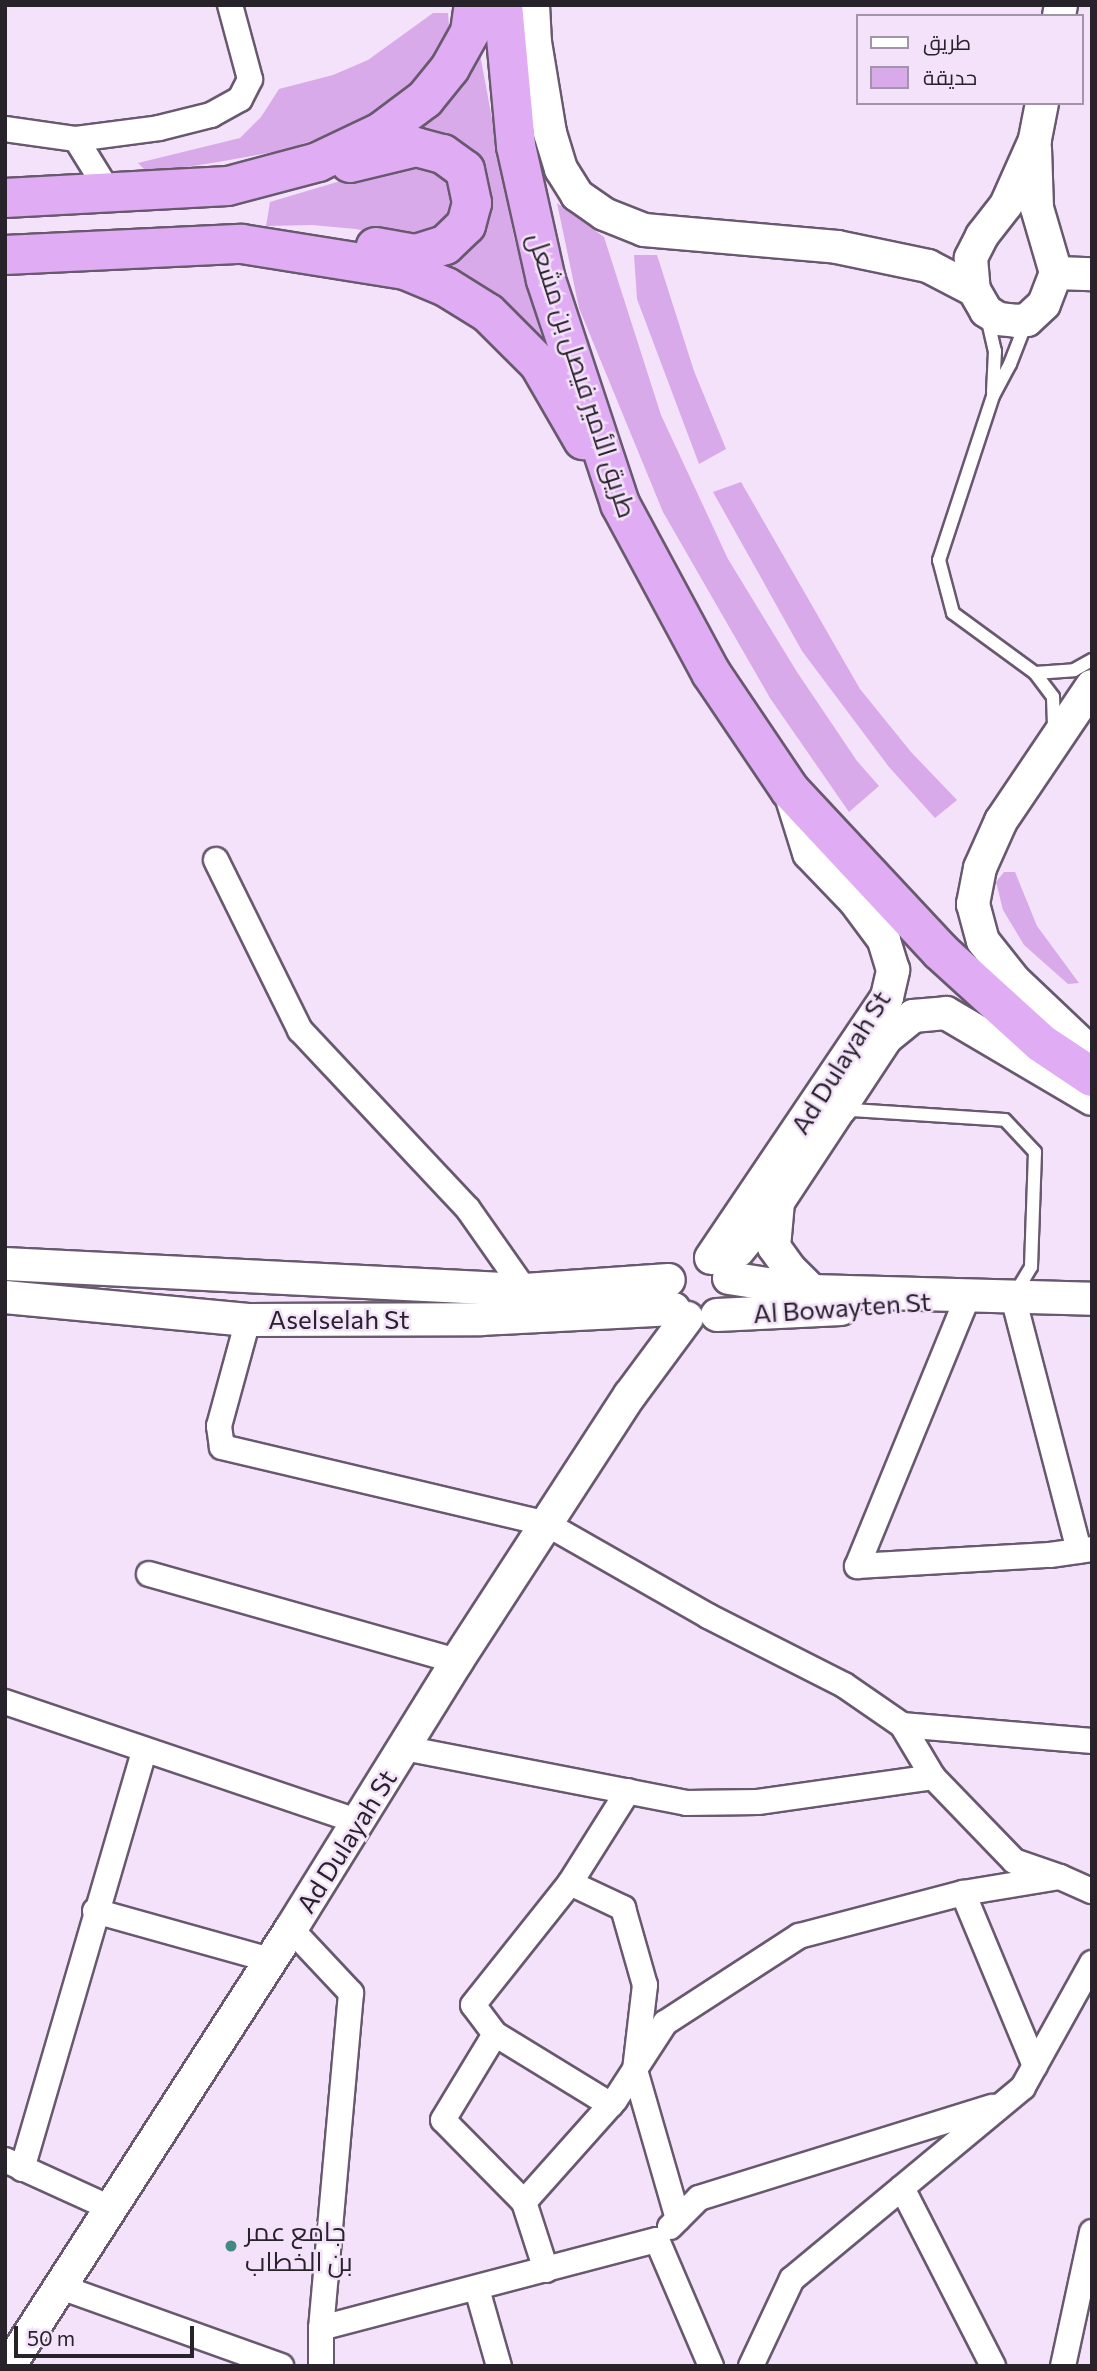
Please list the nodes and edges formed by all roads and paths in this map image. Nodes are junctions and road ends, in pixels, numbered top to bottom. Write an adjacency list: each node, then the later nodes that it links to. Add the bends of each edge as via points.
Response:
1 (230, 5): 7 (street, via 250,79 240,99 211,115)
2 (474, 5): 9 (highway, via 470,32 450,68 425,99 381,132 318,162)
3 (503, 5): 19 (highway, طريق الأمير فيصل بن مشعل, via 516,146 546,280)
4 (533, 5): 16 (street, via 550,133 561,169 577,195 604,214 644,230 850,250 928,266)
5 (1042, 105): 8 (street)
6 (5, 129): 7 (street)
7 (76, 139): 10 (street)
8 (1035, 140): 14 (street, via 1037,208); 16 (street, via 1006,205 971,258)
9 (228, 186): 10 (highway); 12 (highway, via 288,181 416,147 443,154 465,170 472,203 466,225 445,245 415,254 325,238)
10 (110, 194): 11 (highway)
11 (5, 198)
12 (242, 244): 13 (highway); 19 (highway, via 405,270 446,287 488,313 539,365)
13 (5, 255)
14 (1056, 273): 15 (street); 17 (street, via 1044,304)
15 (1092, 274)
16 (980, 300): 17 (street, via 999,319); 18 (lane, via 995,351)
17 (1027, 320): 18 (lane)
18 (993, 396): 21 (lane, via 939,560 953,613)
19 (620, 504): 24 (highway, طريق الأمير فيصل بن مشعل, via 711,673)
20 (1092, 660): 21 (lane, via 1074,670)
21 (1035, 673): 23 (lane, via 1053,697)
22 (1092, 686): 23 (street)
23 (1055, 741): 26 (street, via 1001,821 980,867 973,904 983,941 1014,980)
24 (790, 790): 27 (highway, طريق الأمير فيصل بن مشعل, via 940,951 1041,1043); 31 (street, Ad Dulayah St, via 809,853 884,940 893,970 887,997)
25 (216, 860): 32 (street, via 300,1030 468,1209)
26 (1092, 1054)
27 (1092, 1077)
28 (1092, 1099): 29 (street, via 946,1013 913,1016 886,1038)
29 (785, 1190): 31 (street); 33 (street, via 774,1247); 36 (lane, via 810,1167 852,1110 1005,1120 1035,1152 1031,1267)
30 (5, 1264): 32 (street, Aselselah St)
31 (721, 1268): 33 (street); 38 (street, via 729,1299); 38 (street, via 685,1260 676,1266)
32 (525, 1290): 38 (street, Aselselah St)
33 (812, 1291): 34 (street)
34 (968, 1296): 36 (street); 38 (street, Al Bowayten St, via 876,1308); 41 (street, via 857,1566)
35 (5, 1297): 39 (street, Aselselah St)
36 (1013, 1297): 37 (street); 41 (street)
37 (1092, 1299)
38 (687, 1305): 39 (street, Aselselah St, via 481,1319); 40 (street, Ad Dulayah St)
39 (248, 1320): 40 (street, via 219,1426 222,1447)
40 (547, 1524): 43 (street, Ad Dulayah St); 45 (street, via 708,1616 844,1685)
41 (1085, 1550)
42 (149, 1574): 43 (street)
43 (457, 1661): 47 (street, Ad Dulayah St)
44 (5, 1702): 48 (street)
45 (902, 1726): 46 (street); 49 (street)
46 (1092, 1741)
47 (404, 1748): 50 (street); 51 (street, Ad Dulayah St)
48 (144, 1751): 51 (street); 56 (street)
49 (933, 1777): 50 (street, via 758,1802 686,1802); 52 (street, via 1014,1861)
50 (628, 1791): 53 (street)
51 (357, 1821): 57 (street, Ad Dulayah St)
52 (1060, 1877): 54 (street); 55 (street)
53 (570, 1883): 60 (street, via 473,2005); 62 (street, via 623,1908 645,1985)
54 (1092, 1891)
55 (963, 1893): 61 (street); 62 (street, via 799,1936 665,2023)
56 (95, 1911): 58 (street); 65 (street)
57 (291, 1929): 58 (street, Ad Dulayah St); 75 (street, via 351,1993)
58 (270, 1960): 68 (street, Ad Dulayah St)
59 (1092, 1963): 61 (street)
60 (495, 2034): 64 (street); 67 (street, via 443,2120)
61 (1035, 2066): 63 (street, via 1023,2087)
62 (635, 2070): 64 (street); 69 (street)
63 (1003, 2104): 66 (street); 69 (street, via 699,2198)
64 (611, 2105): 67 (street)
65 (14, 2165): 68 (street)
66 (902, 2188): 81 (street, via 792,2279); 82 (street)
67 (524, 2202): 72 (street)
68 (108, 2207): 73 (street, Ad Dulayah St)
69 (678, 2219): 71 (street)
70 (1092, 2232): 83 (street)
71 (657, 2240): 72 (street); 80 (street)
72 (546, 2270): 74 (street)
73 (58, 2286): 76 (street, Ad Dulayah St); 77 (street)
74 (477, 2289): 75 (street); 79 (street)
75 (321, 2328): 78 (street)
76 (9, 2366)
77 (281, 2366)
78 (321, 2366)
79 (499, 2366)
80 (711, 2366)
81 (751, 2366)
82 (993, 2366)
83 (1063, 2366)

